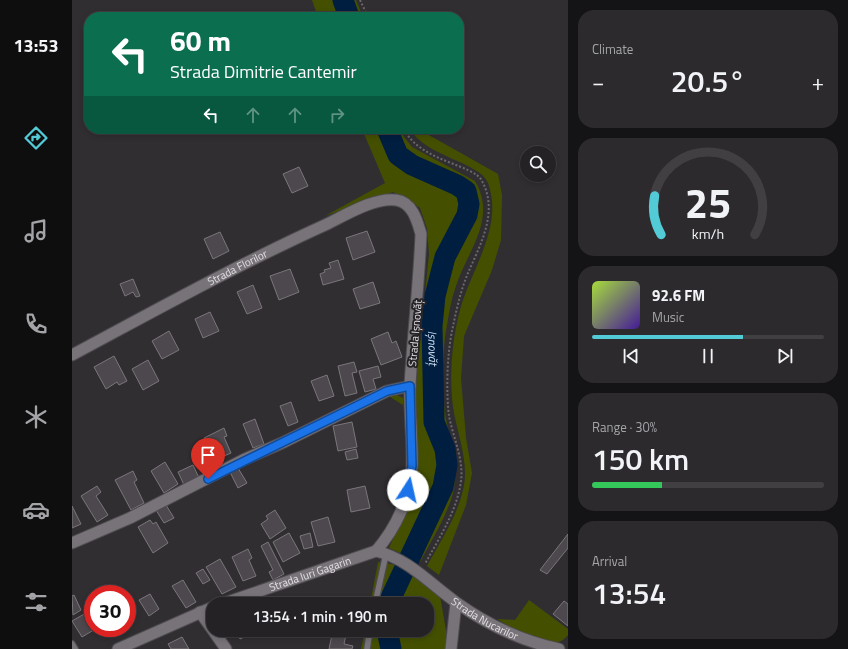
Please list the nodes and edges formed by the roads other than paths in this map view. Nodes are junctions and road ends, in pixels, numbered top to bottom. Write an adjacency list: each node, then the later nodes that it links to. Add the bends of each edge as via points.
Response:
1 (408, 205): 2 (street, Strada Florilor, via 397,200 385,200 364,206 278,246); 3 (street, Strada Ișnovăț, via 416,217 421,234)
2 (72, 355)
3 (410, 386): 4 (street, via 387,391 245,459 143,512); 5 (street, Strada Ișnovăț, via 410,481 406,500)
4 (72, 543)
5 (381, 552): 6 (street, Strada Iuri Gagarin); 7 (lane, Strada Ișnovăț); 8 (street, Strada Nucarilor, via 420,572)
6 (243, 597)
7 (376, 597)
8 (456, 603): 18 (street); 19 (street, Strada Nucarilor, via 512,636)
9 (206, 610): 10 (street)
10 (200, 612): 15 (street); 16 (street)
11 (369, 637): 17 (lane)
12 (72, 644): 14 (lane)
13 (568, 646): 20 (street)
14 (75, 649)
15 (118, 649)
16 (226, 649)
17 (367, 649)
18 (451, 649)
19 (559, 649)
20 (565, 649)

